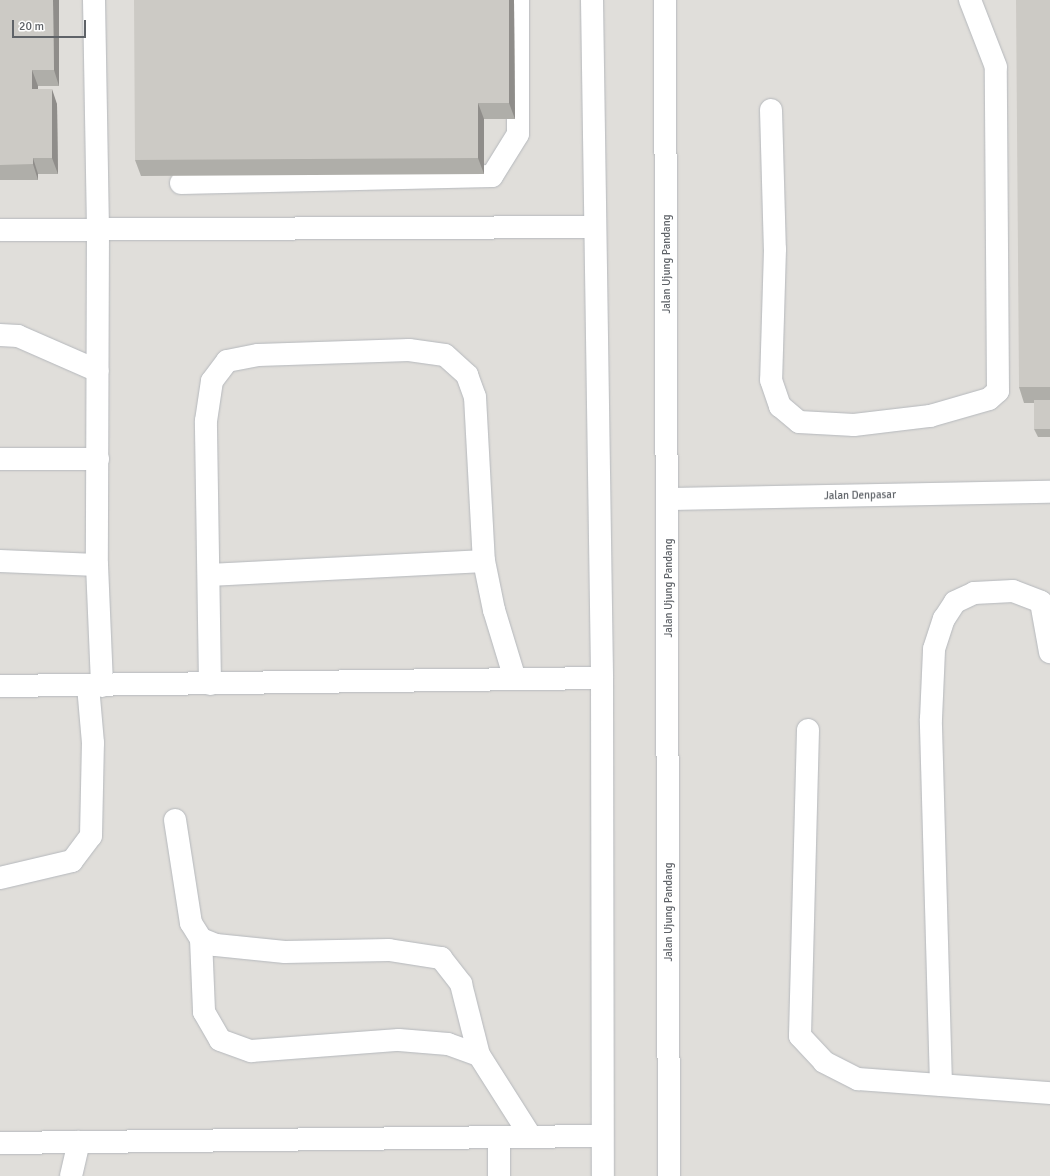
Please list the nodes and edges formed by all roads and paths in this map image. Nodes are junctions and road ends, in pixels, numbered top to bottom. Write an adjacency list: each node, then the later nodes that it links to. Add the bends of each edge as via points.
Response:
1 (94, 0): 9 (street)
2 (518, 0): 7 (street, via 518,134 492,176)
3 (592, 0): 8 (street)
4 (665, 0): 16 (street, Jalan Ujung Pandang)
5 (970, 0): 6 (street, via 996,68 998,391 989,399 930,416 854,425 799,422 780,406 771,380 775,249)
6 (771, 110)
7 (181, 183)
8 (593, 227): 9 (street); 22 (street)
9 (98, 228): 10 (street); 12 (street)
10 (0, 230)
11 (0, 335): 12 (street, via 18,336)
12 (98, 371): 13 (street)
13 (98, 459): 14 (street); 19 (street)
14 (0, 460)
15 (1050, 492): 16 (street, Jalan Denpasar)
16 (669, 499): 42 (street, Jalan Ujung Pandang)
17 (0, 561): 19 (street)
18 (484, 561): 20 (street); 20 (street, via 476,404 467,375 445,355 409,350 258,355 228,361 208,391); 23 (street, via 494,610)
19 (97, 565): 26 (street)
20 (210, 575): 24 (street)
21 (1050, 652): 32 (street, via 1041,602 1013,591 974,593 955,602 944,619 934,649 931,719)
22 (602, 678): 23 (street); 34 (street)
23 (515, 679): 24 (street)
24 (210, 684): 26 (street)
25 (0, 686): 26 (street)
26 (95, 686): 29 (street, via 91,836 72,861)
27 (808, 730): 32 (street, via 800,1036 824,1062 858,1079)
28 (175, 820): 30 (street, via 191,923)
29 (0, 878)
30 (202, 939): 31 (street, via 216,945 285,952 389,950 441,958 461,984); 31 (street, via 204,1012 220,1040 251,1051 399,1040 448,1044)
31 (479, 1055): 36 (street)
32 (941, 1085): 33 (street)
33 (1050, 1093)
34 (602, 1136): 36 (street); 41 (street)
35 (499, 1137): 36 (street); 37 (street); 40 (street)
36 (531, 1137)
37 (79, 1142): 38 (street); 39 (street)
38 (0, 1143)
39 (71, 1176)
40 (499, 1176)
41 (603, 1176)
42 (669, 1176)

